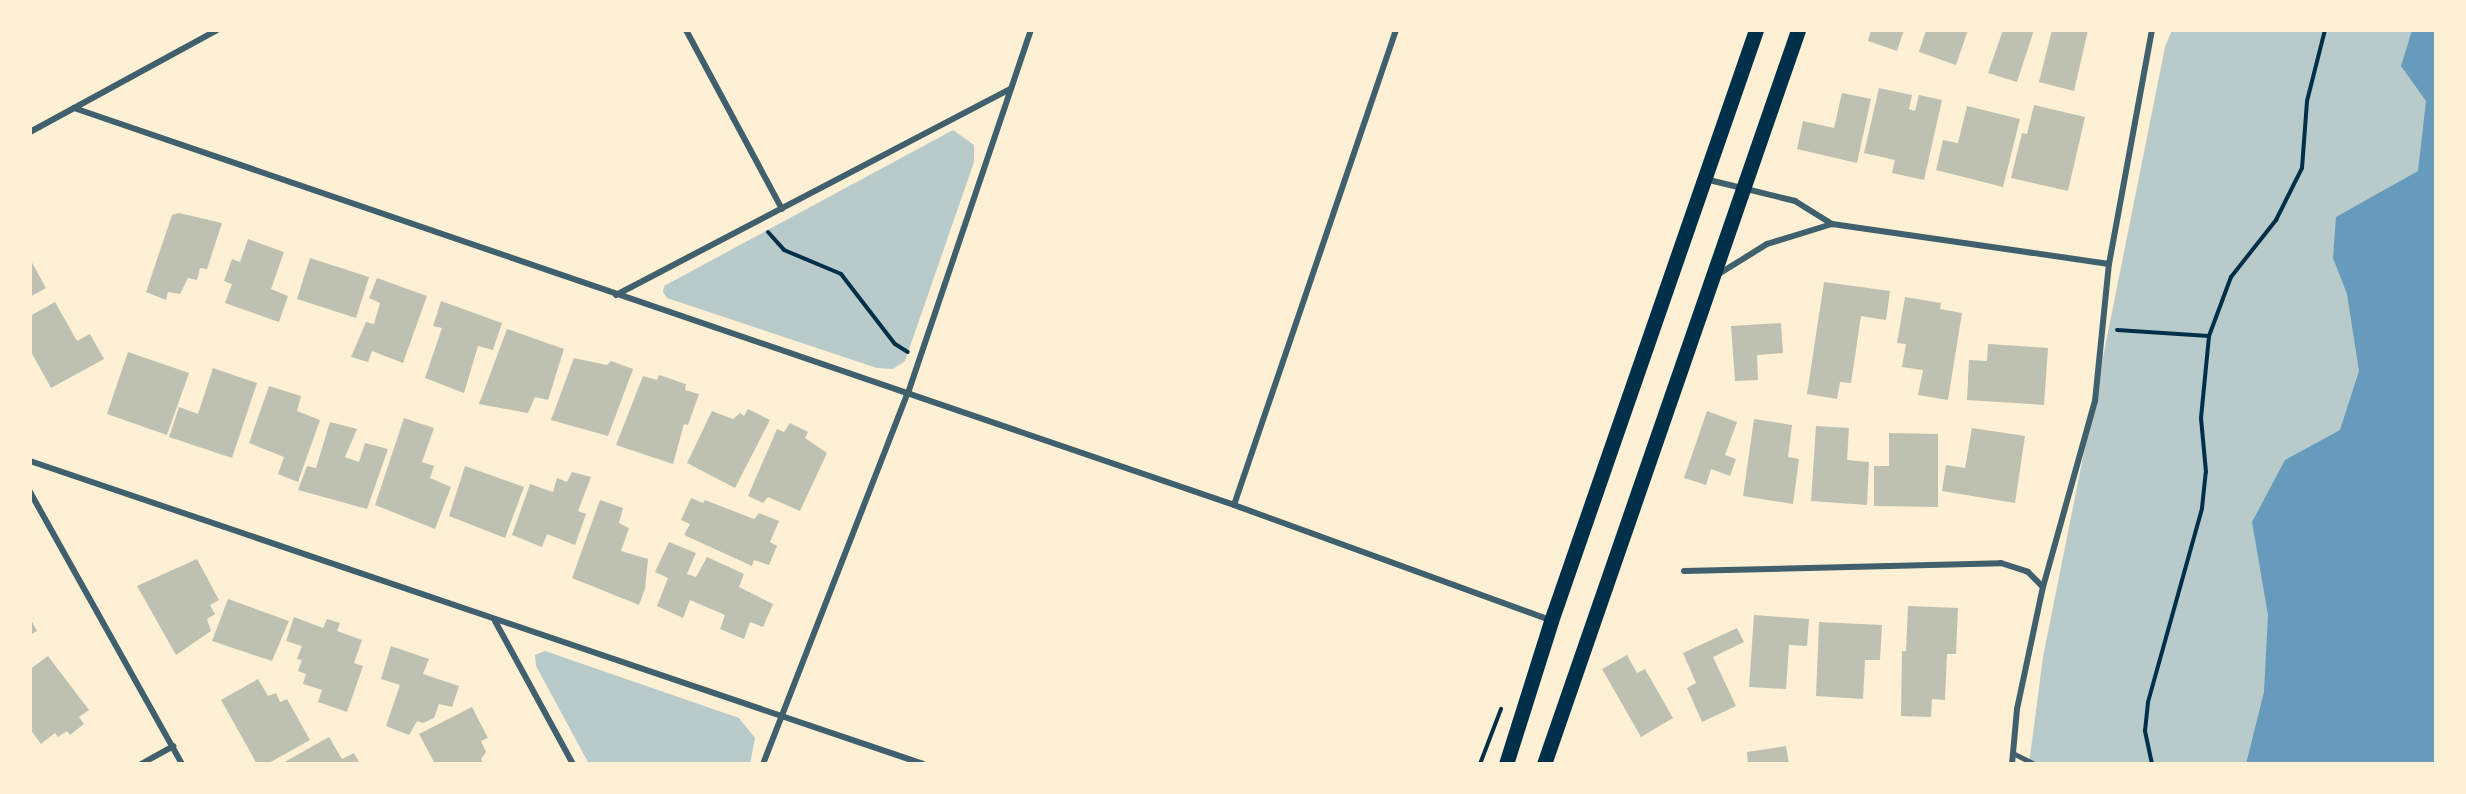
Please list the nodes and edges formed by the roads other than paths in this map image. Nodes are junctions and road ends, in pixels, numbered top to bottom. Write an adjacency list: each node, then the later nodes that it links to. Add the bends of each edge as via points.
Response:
1 (217, 30): 9 (street)
2 (686, 30): 13 (street)
3 (1031, 30): 8 (street)
4 (1396, 30): 21 (street)
5 (1756, 30): 11 (main road)
6 (1798, 30): 12 (main road)
7 (2152, 30): 15 (street)
8 (1011, 88): 13 (street); 18 (street)
9 (74, 108): 10 (street); 17 (street)
10 (30, 132)
11 (1705, 180): 12 (street); 25 (main road)
12 (1744, 188): 14 (street, via 1795,201); 16 (main road)
13 (782, 209): 17 (street)
14 (1832, 224): 15 (street); 16 (street, via 1767,244)
15 (2109, 264): 23 (street, via 2095,401)
16 (1712, 279): 35 (main road)
17 (616, 295): 18 (street)
18 (908, 393): 21 (street); 26 (street)
19 (30, 461): 24 (street)
20 (30, 492): 27 (street)
21 (1234, 505): 25 (street)
22 (1684, 571): 23 (street, via 2001,563 2028,572)
23 (2043, 587): 28 (street, via 2017,709)
24 (495, 620): 26 (street); 31 (street)
25 (1551, 621): 34 (main road)
26 (781, 718): 32 (street); 33 (street)
27 (173, 746): 29 (street); 30 (street)
28 (2013, 753): 36 (street); 37 (lane)
29 (141, 764)
30 (182, 764)
31 (573, 764)
32 (764, 764)
33 (923, 764)
34 (1506, 764)
35 (1544, 764)
36 (2012, 764)
37 (2035, 764)

